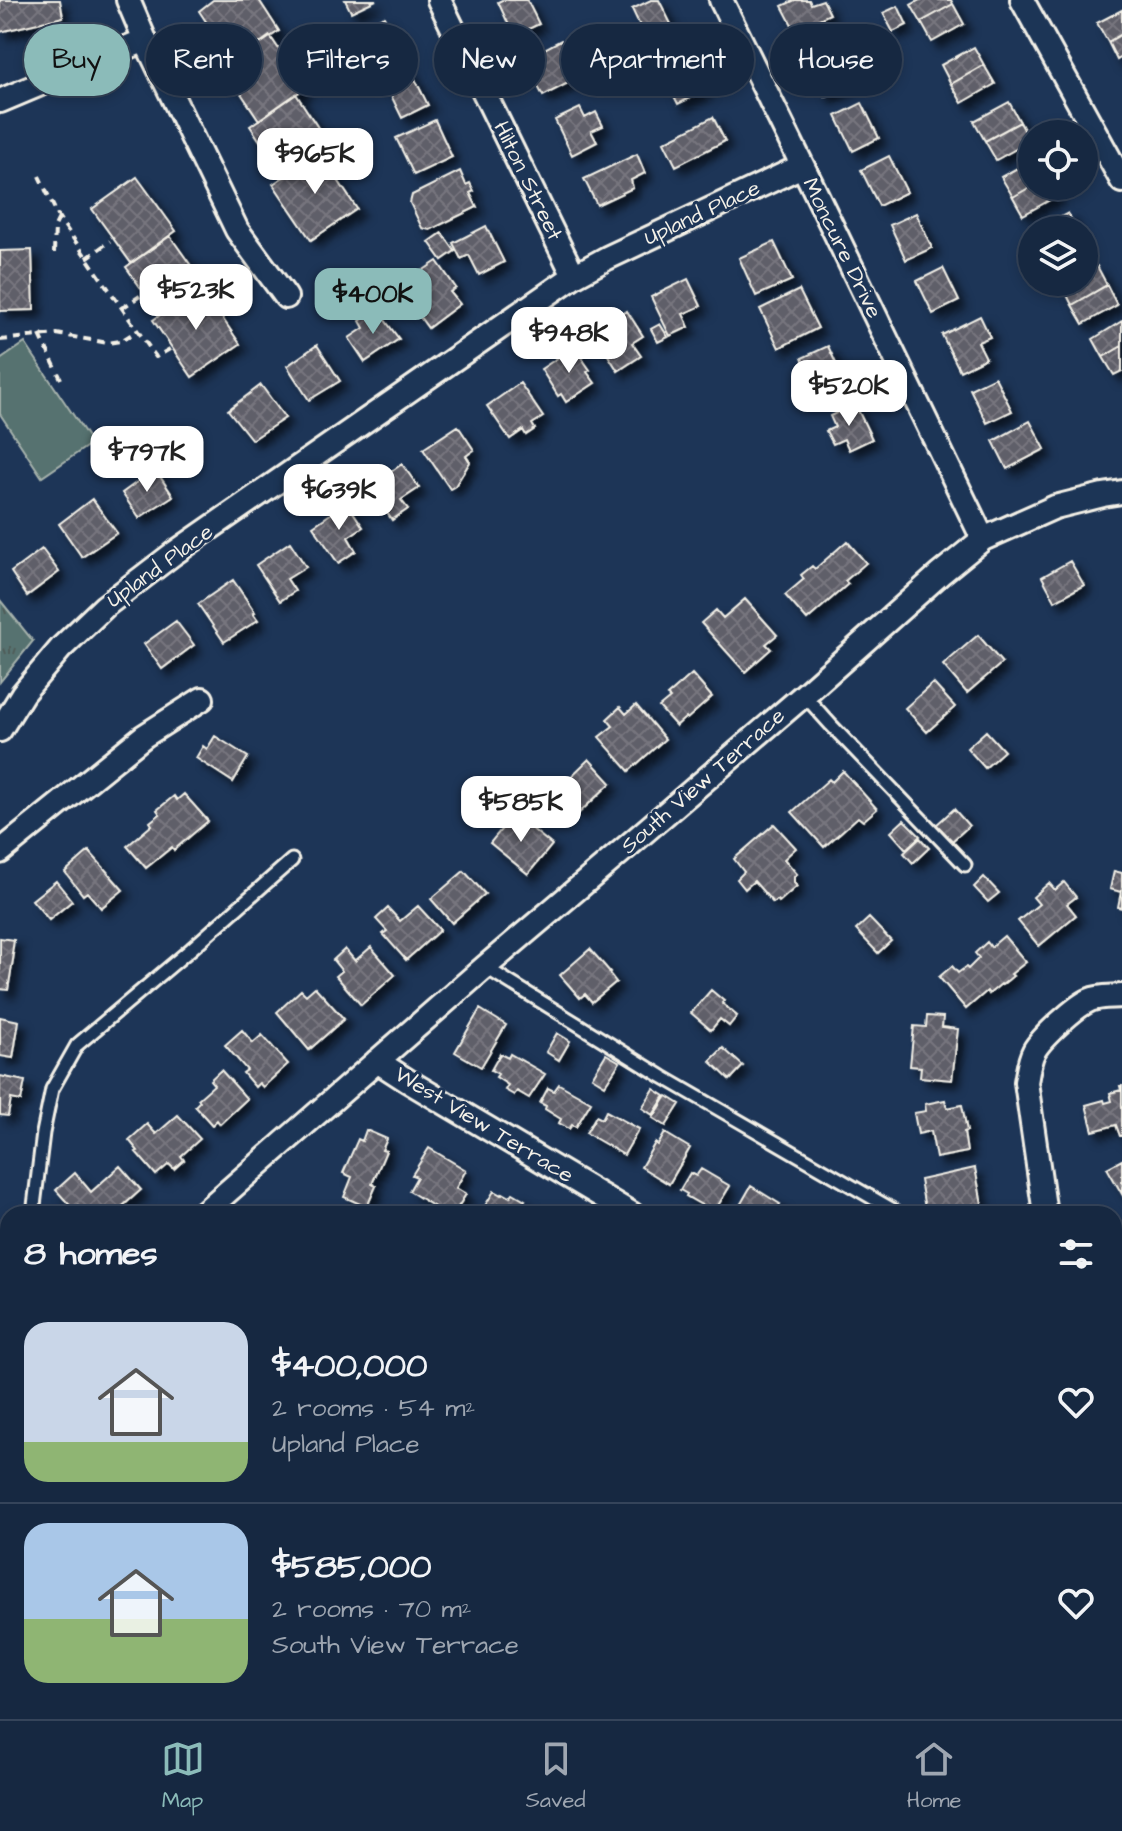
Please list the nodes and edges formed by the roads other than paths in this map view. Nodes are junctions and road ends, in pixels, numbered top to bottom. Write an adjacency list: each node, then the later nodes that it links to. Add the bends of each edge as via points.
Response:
1 (128, 0): 5 (street)
2 (439, 0): 9 (street, Hilton Street)
3 (721, 0): 7 (street, Moncure Drive)
4 (1022, 0): 8 (street)
5 (145, 40): 6 (street); 10 (street, via 237,230)
6 (0, 101)
7 (802, 166): 9 (street, Upland Place); 12 (street, Moncure Drive)
8 (1122, 181)
9 (574, 276): 15 (street, Upland Place, via 105,606 61,648)
10 (286, 297)
11 (1122, 492): 12 (street, South View Terrace, via 1055,507)
12 (983, 539): 13 (street, South View Terrace)
13 (804, 695): 18 (lane); 19 (street, South View Terrace)
14 (202, 699): 16 (street, via 144,736)
15 (0, 730)
16 (0, 852)
17 (292, 860): 22 (lane, via 77,1045 52,1089)
18 (965, 865)
19 (485, 967): 21 (street, South View Terrace); 25 (lane)
20 (1122, 996): 26 (street, via 1092,998 1070,1013 1030,1061 1026,1082)
21 (377, 1061): 23 (street, South View Terrace); 24 (street, West View Terrace)
22 (34, 1206)
23 (211, 1206)
24 (619, 1206)
25 (886, 1206)
26 (1044, 1206)

